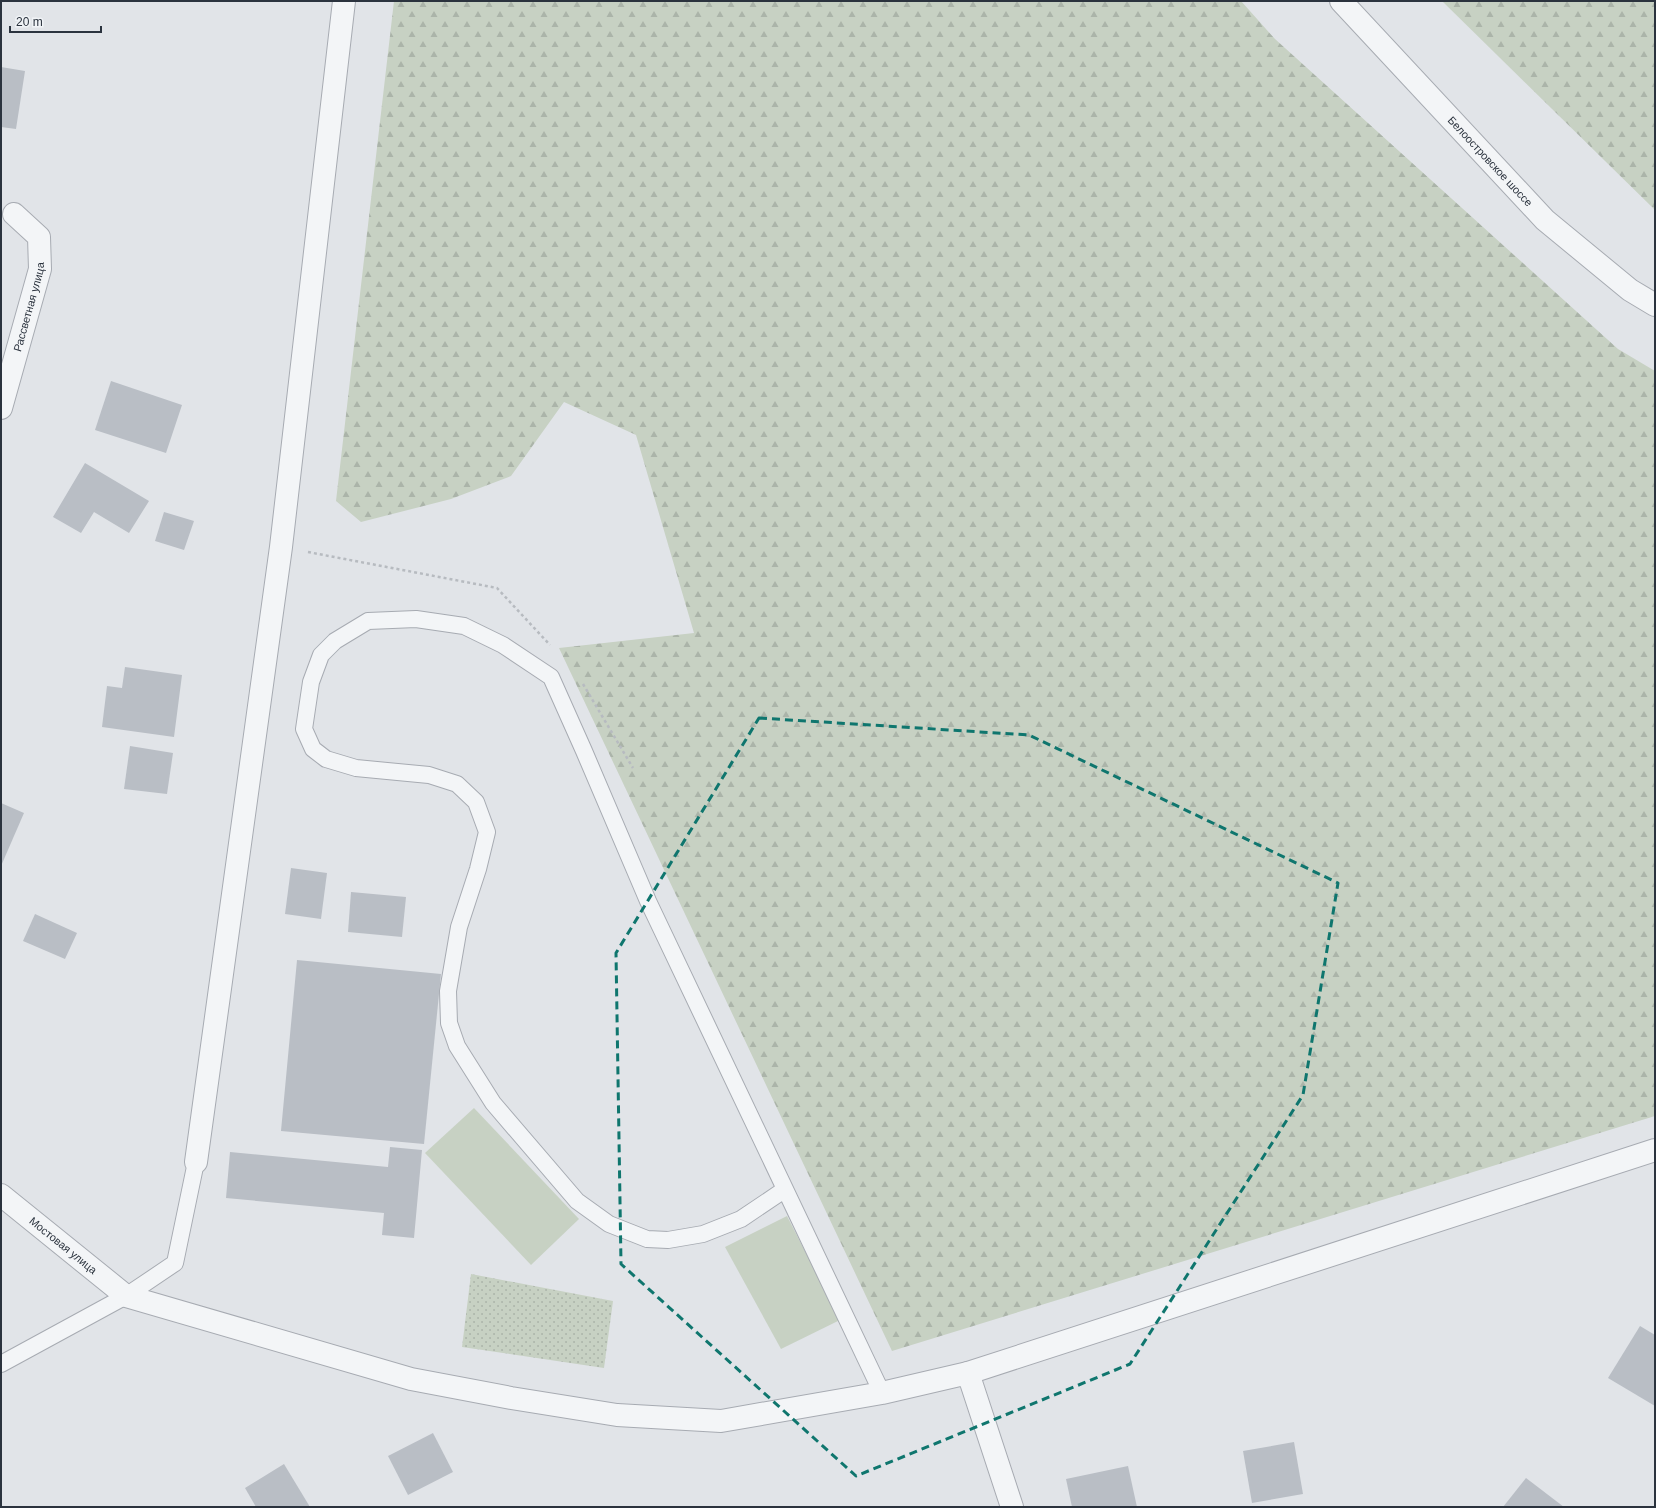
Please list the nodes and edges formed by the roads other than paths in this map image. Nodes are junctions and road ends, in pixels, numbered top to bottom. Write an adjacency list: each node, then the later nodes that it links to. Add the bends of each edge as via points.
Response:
1 (344, 1): 7 (street, via 281,547)
2 (1340, 1): 4 (street, Белоостровское шоссе, via 1545,220 1630,290)
3 (14, 214): 5 (street, Рассветная улица, via 39,237 40,269)
4 (1655, 305)
5 (1, 408)
6 (1655, 1150): 12 (street)
7 (196, 1162): 10 (lane, via 175,1263)
8 (784, 1190): 8 (lane, via 648,901 551,677 502,644 464,626 416,619 368,621 335,641 321,655 311,682 304,729 313,749 326,759 356,768 429,775 458,784 476,802 487,832 459,927 448,991 449,1022 458,1046 493,1103 577,1201 609,1224 647,1239 668,1240 703,1234 741,1219); 13 (lane)
9 (1, 1195): 10 (street, Мостовая улица)
10 (126, 1296): 11 (lane); 13 (street, via 411,1378 511,1398 617,1415 721,1421)
11 (1, 1364)
12 (968, 1373): 13 (street); 14 (street)
13 (882, 1393)
14 (1012, 1507)

